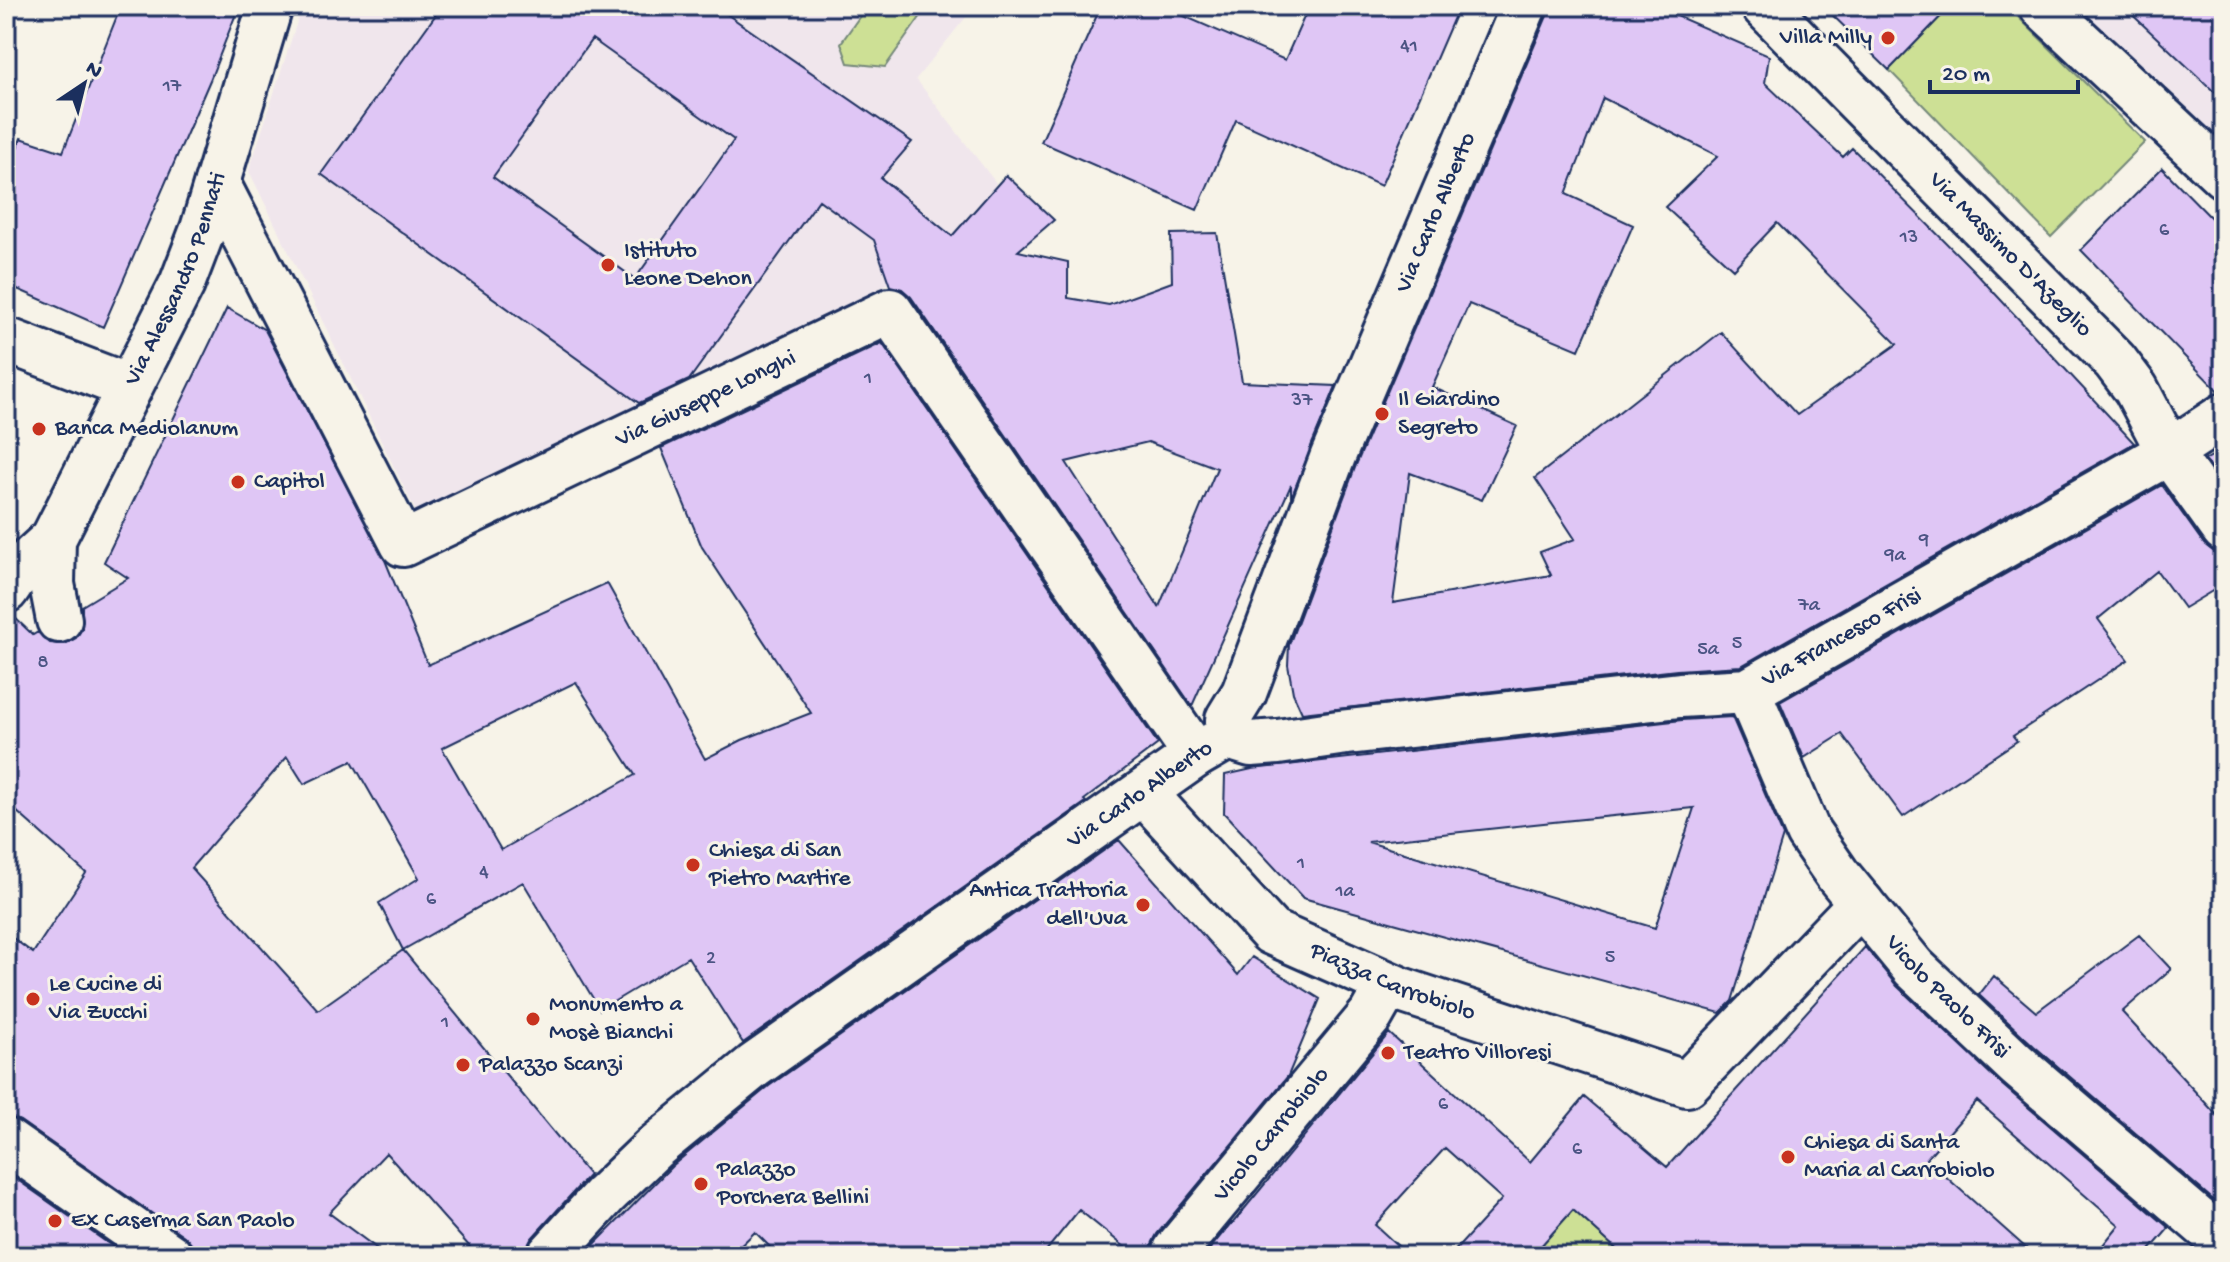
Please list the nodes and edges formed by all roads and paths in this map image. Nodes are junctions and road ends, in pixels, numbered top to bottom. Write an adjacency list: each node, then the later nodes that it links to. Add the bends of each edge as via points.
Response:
1 (270, 6): 6 (street, Via Alessandro Pennati)
2 (1524, 6): 16 (street, Via Carlo Alberto, via 1333,456 1244,693)
3 (1764, 6): 10 (street, Via Massimo D'Azeglio, via 2115,361)
4 (2042, 6): 5 (street)
5 (2224, 176)
6 (217, 183): 8 (street, Via Alessandro Pennati, via 182,284); 16 (street, Via Giuseppe Longhi, via 403,544 890,311)
7 (6, 340): 8 (street)
8 (129, 387): 12 (street, Via Alessandro Pennati)
9 (2224, 416): 10 (street, Via Francesco Frisi)
10 (2169, 452): 11 (street, Via Massimo D'Azeglio); 15 (street, Via Francesco Frisi)
11 (2224, 529)
12 (53, 539): 13 (street, Via Alessandro Pennati); 14 (street, Via Alessandro Pennati, via 52,584)
13 (6, 590)
14 (59, 620)
15 (1748, 691): 16 (street, Via Francesco Frisi); 18 (street, Vicolo Paolo Frisi, via 1808,832)
16 (1212, 746): 17 (street, Via Carlo Alberto)
17 (1144, 793): 19 (street, Piazza Carrobiolo, via 1271,932); 23 (street, Via Carlo Alberto, via 754,1066 655,1147)
18 (1861, 903): 19 (street, Piazza Carrobiolo, via 1687,1084); 21 (street, Vicolo Paolo Frisi, via 1914,968 2006,1055)
19 (1379, 1000): 24 (street, Vicolo Carrobiolo)
20 (6, 1141): 22 (street)
21 (2224, 1244): 25 (street)
22 (170, 1256)
23 (549, 1256)
24 (1175, 1256)
25 (2217, 1256)

